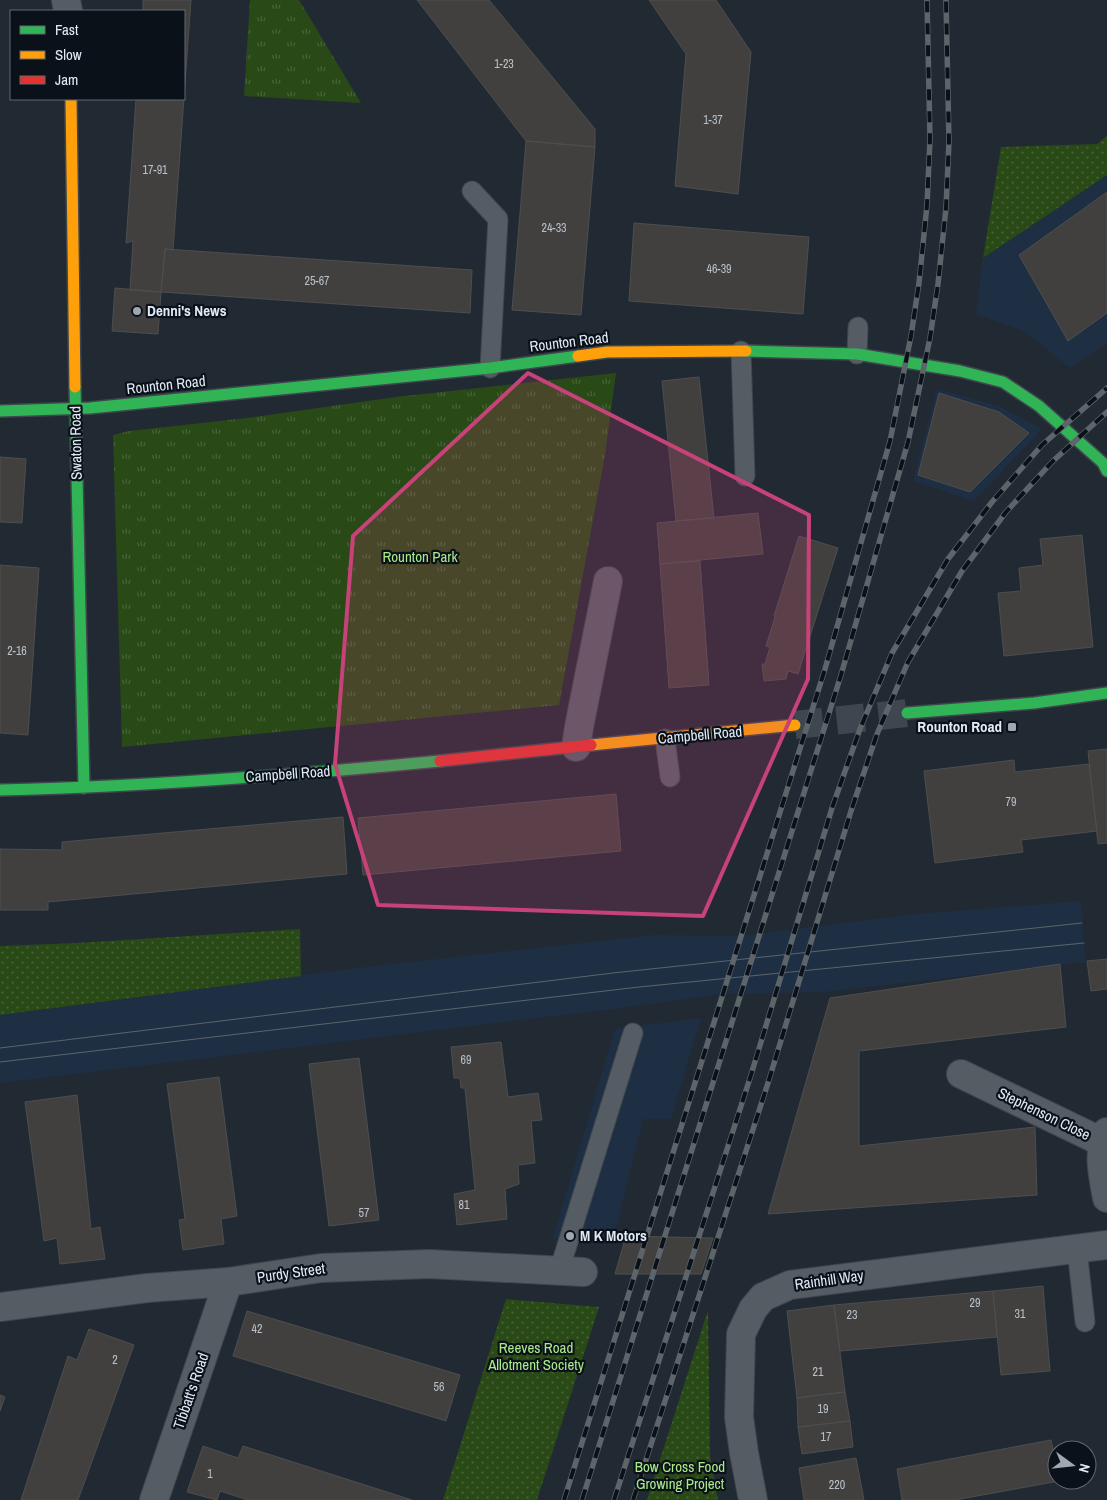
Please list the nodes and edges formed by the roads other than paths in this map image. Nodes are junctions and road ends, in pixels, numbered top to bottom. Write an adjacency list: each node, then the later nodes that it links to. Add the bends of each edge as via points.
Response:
1 (70, 100): 7 (street, Swaton Road)
2 (472, 191): 6 (lane, via 498,219)
3 (858, 327): 5 (lane)
4 (741, 351): 5 (street, Rounton Road); 6 (street, Rounton Road, via 617,351); 10 (lane)
5 (858, 354): 9 (street, Rounton Road, via 960,371 1003,382 1039,406)
6 (490, 368): 7 (street, Rounton Road)
7 (75, 409): 8 (street, Rounton Road); 18 (street, Swaton Road)
8 (0, 412)
9 (1106, 464)
10 (745, 476)
11 (608, 581): 16 (street)
12 (1107, 693): 13 (street, via 1034,703)
13 (906, 712)
14 (795, 725): 15 (street, Campbell Road)
15 (665, 739): 16 (street, Campbell Road); 17 (lane)
16 (576, 747): 18 (street, Campbell Road, via 346,770)
17 (670, 777)
18 (84, 788): 19 (street, Campbell Road)
19 (0, 790)
20 (632, 1033): 26 (lane)
21 (961, 1074): 22 (street, Stephenson Close)
22 (1105, 1137): 23 (street, Stephenson Close, via 1101,1161)
23 (1107, 1198)
24 (1107, 1245): 25 (street, Rainhill Way)
25 (1077, 1249): 29 (lane); 31 (street, Rainhill Way, via 790,1285 763,1297 741,1334 739,1417)
26 (571, 1272): 27 (street, Purdy Street, via 429,1264 321,1268)
27 (228, 1282): 28 (street, Purdy Street, via 147,1288); 30 (street, Tibbatt's Road)
28 (0, 1307)
29 (1085, 1322)
30 (154, 1500)
31 (753, 1500)

